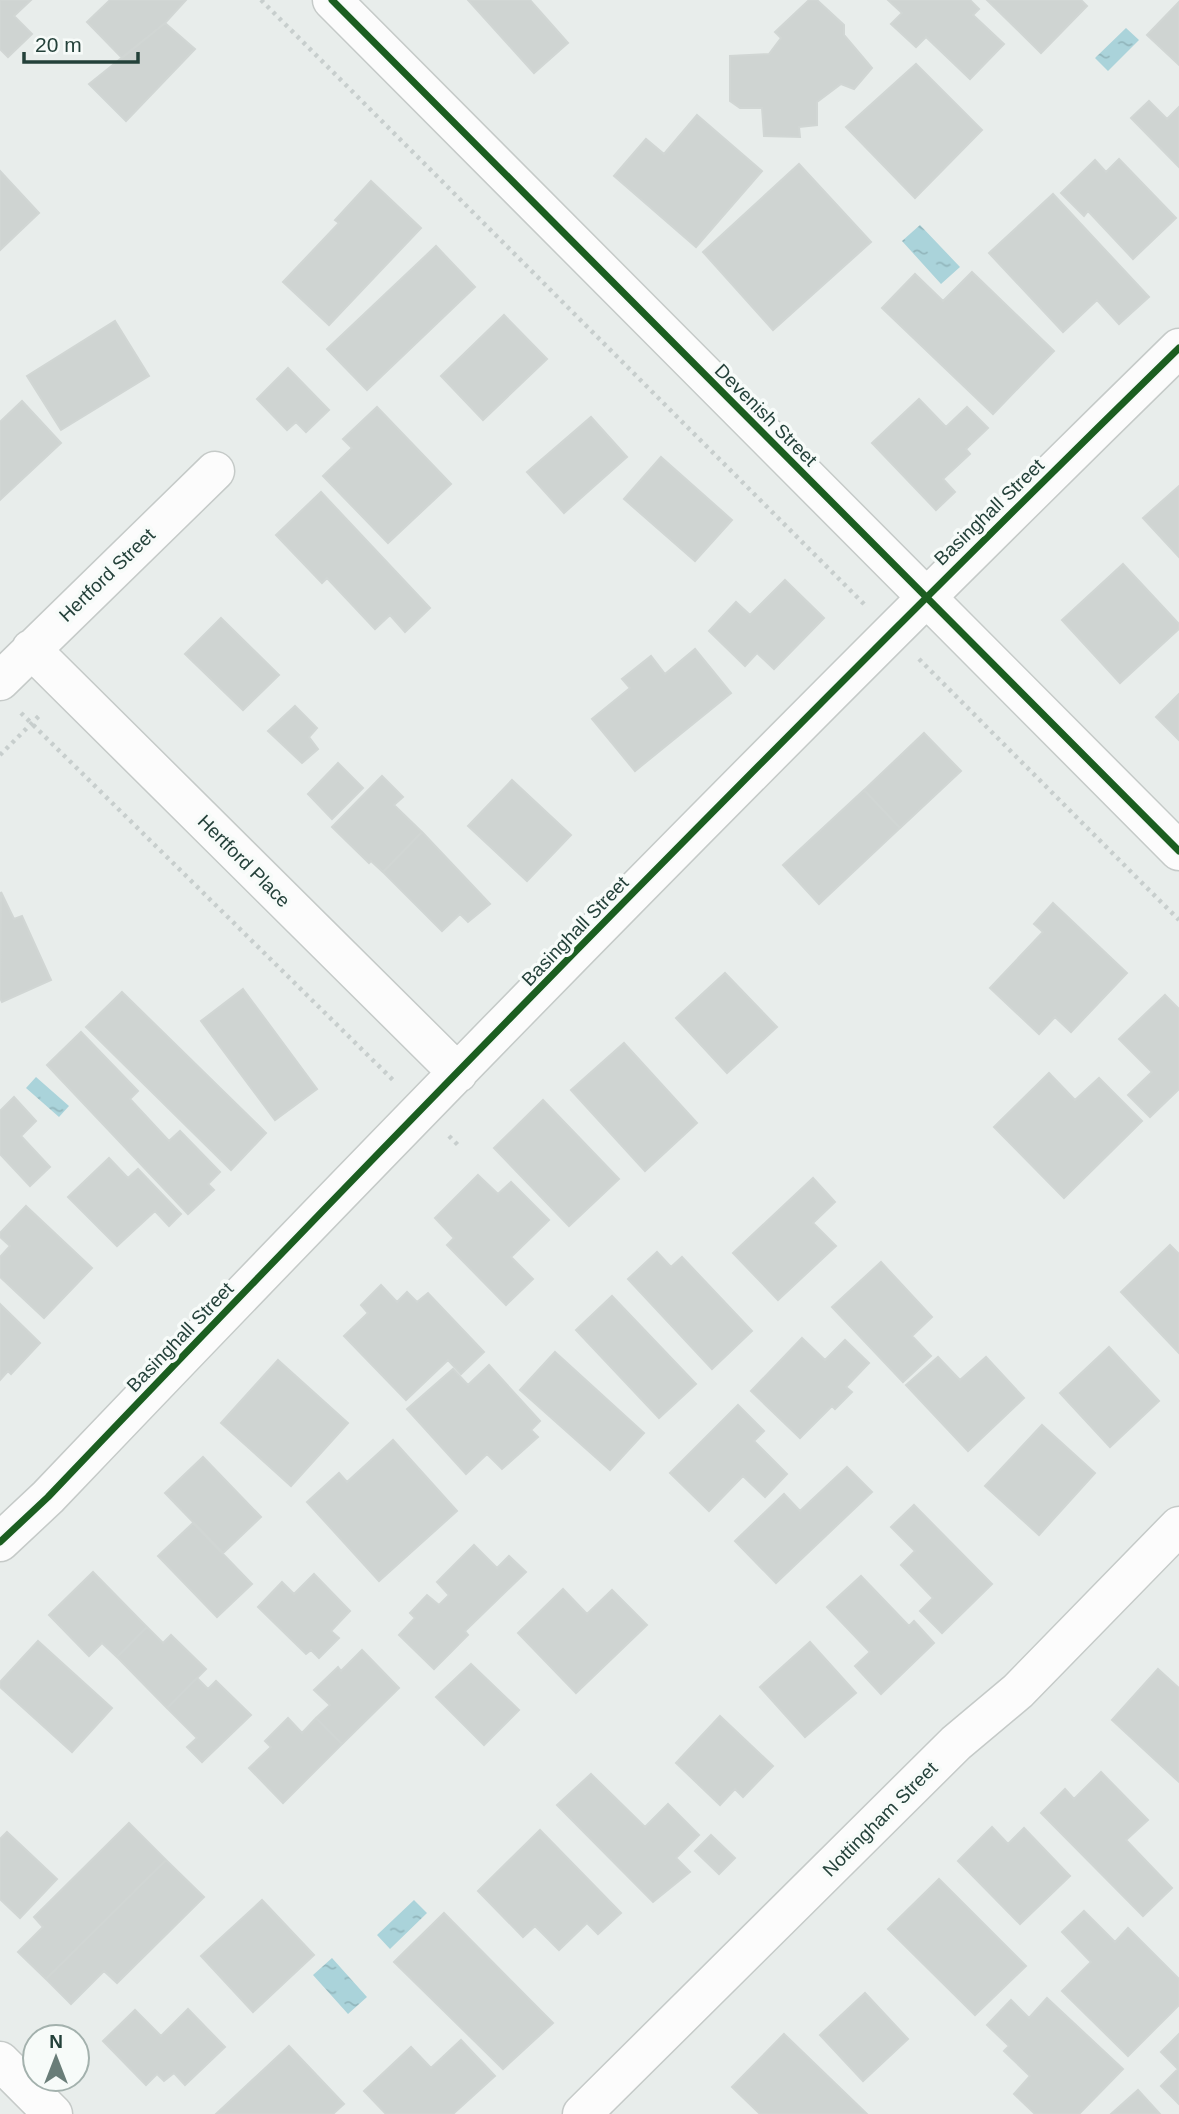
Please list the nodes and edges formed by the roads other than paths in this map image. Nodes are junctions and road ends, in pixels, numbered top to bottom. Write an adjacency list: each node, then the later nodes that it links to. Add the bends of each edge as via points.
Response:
1 (332, 0): 4 (street, Devenish Street)
2 (1179, 348): 4 (street, Basinghall Street)
3 (215, 471): 5 (street, Hertford Street)
4 (925, 597): 7 (street, Devenish Street); 8 (street, Basinghall Street)
5 (31, 649): 6 (street, Hertford Street); 8 (street, Hertford Place)
6 (8, 695)
7 (1179, 852)
8 (458, 1073): 10 (street, Basinghall Street)
9 (1179, 1526): 13 (street, Nottingham Street, via 1018,1691 956,1744)
10 (0, 1542)
11 (0, 2061): 12 (street)
12 (53, 2114)
13 (582, 2114)

